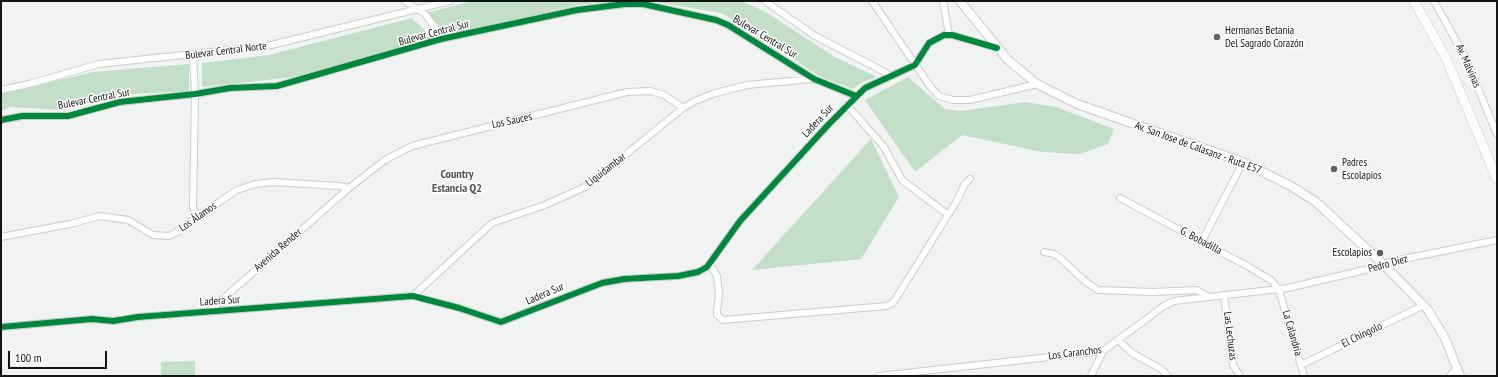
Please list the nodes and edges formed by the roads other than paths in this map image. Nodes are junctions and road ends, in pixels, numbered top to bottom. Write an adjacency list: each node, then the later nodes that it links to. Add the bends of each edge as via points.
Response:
1 (405, 1): 11 (street)
2 (450, 1): 11 (street, Bulevar Central Norte)
3 (765, 1): 17 (street, via 814,36)
4 (872, 1): 16 (street)
5 (943, 1): 12 (street)
6 (960, 1): 14 (street, Av. San Jose de Calasanz - Ruta E57)
7 (1414, 1): 30 (main road, via 1446,58)
8 (1419, 1): 28 (main road, via 1452,61)
9 (1434, 1): 26 (street, Av. Malvinas, via 1464,55)
10 (625, 2): 13 (street, Bulevar Central Sur); 18 (street, Bulevar Central Sur, via 716,20)
11 (418, 8): 13 (street, via 433,24); 15 (street, Bulevar Central Norte, via 267,46)
12 (949, 35): 14 (street); 16 (street, via 930,43)
13 (441, 39): 21 (street, Bulevar Central Sur, via 286,85 230,88)
14 (997, 48): 19 (street, Av. San Jose de Calasanz - Ruta E57)
15 (193, 55): 20 (street, Bulevar Central Norte, via 99,64); 21 (street)
16 (915, 65): 17 (street, Ladera Sur); 19 (street, via 939,96 953,100 970,100)
17 (890, 76): 22 (street, Ladera Sur, via 873,83)
18 (814, 79): 22 (street, Bulevar Central Sur); 24 (street, Liquidambar, via 747,85 712,94)
19 (1037, 84): 27 (street, Av. San Jose de Calasanz - Ruta E57, via 1077,104)
20 (1, 90)
21 (194, 94): 25 (street, Bulevar Central Sur, via 111,103 68,116 11,116); 34 (street, via 193,207)
22 (856, 96): 23 (street, Ladera Sur)
23 (848, 105): 33 (street, via 884,147 902,180); 39 (street, Ladera Sur, via 740,221)
24 (683, 108): 31 (street, Los Sauces, via 664,95 650,91 616,95 412,146 385,160); 43 (street, Liquidambar, via 586,186 552,203 492,223)
25 (1, 120)
26 (1497, 134)
27 (1244, 162): 37 (street); 40 (street, Av. San Jose de Calasanz - Ruta E57, via 1310,198)
28 (1497, 168)
29 (970, 179): 33 (street)
30 (1497, 179)
31 (349, 188): 34 (street, Los Álamos, via 273,182 255,184 238,190); 46 (street, Avenida Render)
32 (1120, 198): 37 (street, G. Bobadilla)
33 (948, 214): 39 (street, via 893,303 886,306 723,320 717,315 717,276)
34 (197, 217): 35 (street, Los Álamos, via 169,236 153,235 128,220 100,216)
35 (1, 237)
36 (1497, 240): 40 (street, Pedro Diez)
37 (1202, 241): 41 (street, G. Bobadilla, via 1272,281)
38 (1044, 252): 44 (street, via 1060,258 1098,290 1197,290)
39 (710, 264): 43 (street, Ladera Sur, via 690,275 594,285 501,322)
40 (1383, 264): 41 (street, Pedro Diez); 45 (street, Av. San Jose de Calasanz - Ruta E57)
41 (1279, 290): 42 (street, Los Caranchos); 50 (street, La Calandria)
42 (1224, 295): 44 (street, Los Caranchos); 55 (street, Las Lechuzas, via 1233,365)
43 (413, 296): 46 (street, Ladera Sur)
44 (1207, 296): 48 (street, Los Caranchos, via 1169,303)
45 (1424, 305): 50 (street, El Chingolo); 51 (street, Av. San Jose de Calasanz - Ruta E57, via 1442,332)
46 (208, 312): 47 (street, Ladera Sur, via 113,321 92,319)
47 (1, 327)
48 (1119, 341): 49 (street, Los Caranchos); 54 (street, via 1132,353 1161,369)
49 (1103, 351): 52 (street, Los Caranchos); 53 (street)
50 (1301, 365): 56 (street, La Calandria)
51 (1458, 372): 57 (street)
52 (879, 376)
53 (1091, 376)
54 (1168, 376)
55 (1240, 376)
56 (1304, 376)
57 (1450, 376)

